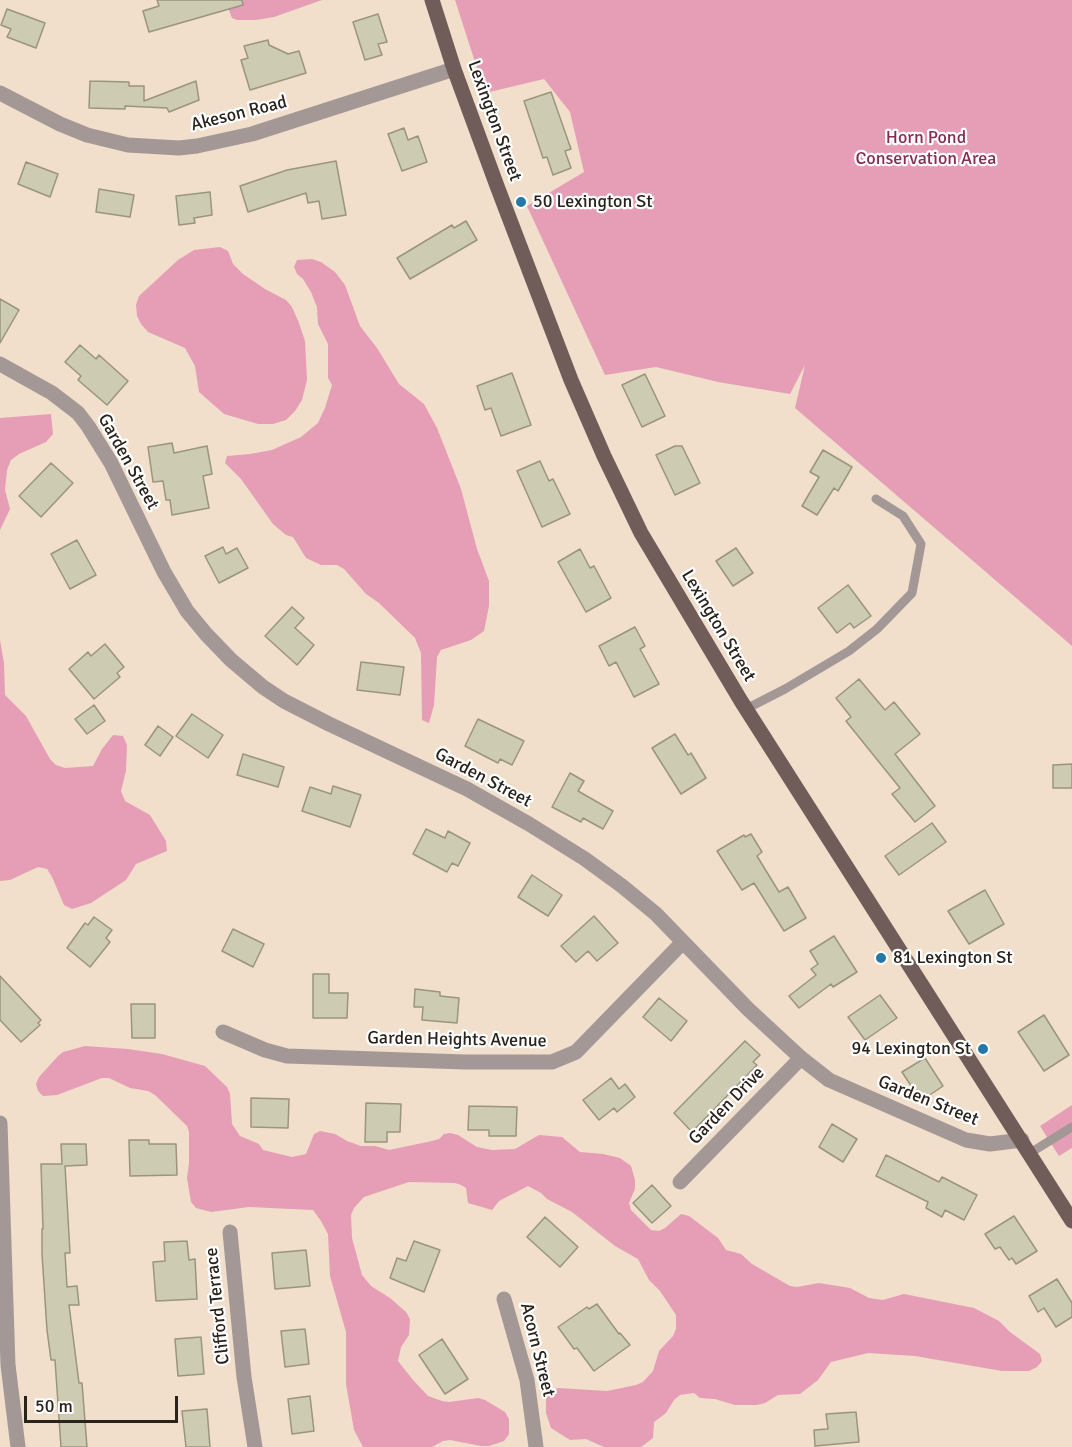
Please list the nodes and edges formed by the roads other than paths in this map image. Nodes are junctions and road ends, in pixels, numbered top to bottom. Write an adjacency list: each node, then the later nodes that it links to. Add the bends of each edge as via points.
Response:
1 (432, 0): 2 (main road, Lexington Street)
2 (454, 69): 3 (street, Akeson Road, via 252,134 179,148 128,145 87,135); 6 (main road, Lexington Street, via 571,380 604,456 664,574)
3 (0, 93)
4 (0, 364): 7 (street, Garden Street, via 52,393 78,413 111,463 179,599 206,634 245,672 284,701 467,789 529,824 622,886)
5 (876, 499): 6 (lane, via 903,516 921,544 912,593 849,651)
6 (746, 709): 12 (main road, Lexington Street)
7 (683, 942): 8 (street, Garden Heights Avenue, via 576,1052 552,1062 287,1056); 9 (street, Garden Street)
8 (224, 1032)
9 (801, 1058): 12 (street, Garden Street, via 829,1080 966,1140); 13 (street, Garden Drive)
10 (0, 1123): 17 (street)
11 (1072, 1127): 12 (lane)
12 (1026, 1147): 14 (main road, Lexington Street)
13 (680, 1182)
14 (1072, 1221)
15 (230, 1232): 19 (street, Clifford Terrace)
16 (504, 1299): 20 (street, Acorn Street, via 526,1372)
17 (3, 1329): 18 (street)
18 (18, 1447)
19 (255, 1447)
20 (536, 1447)

